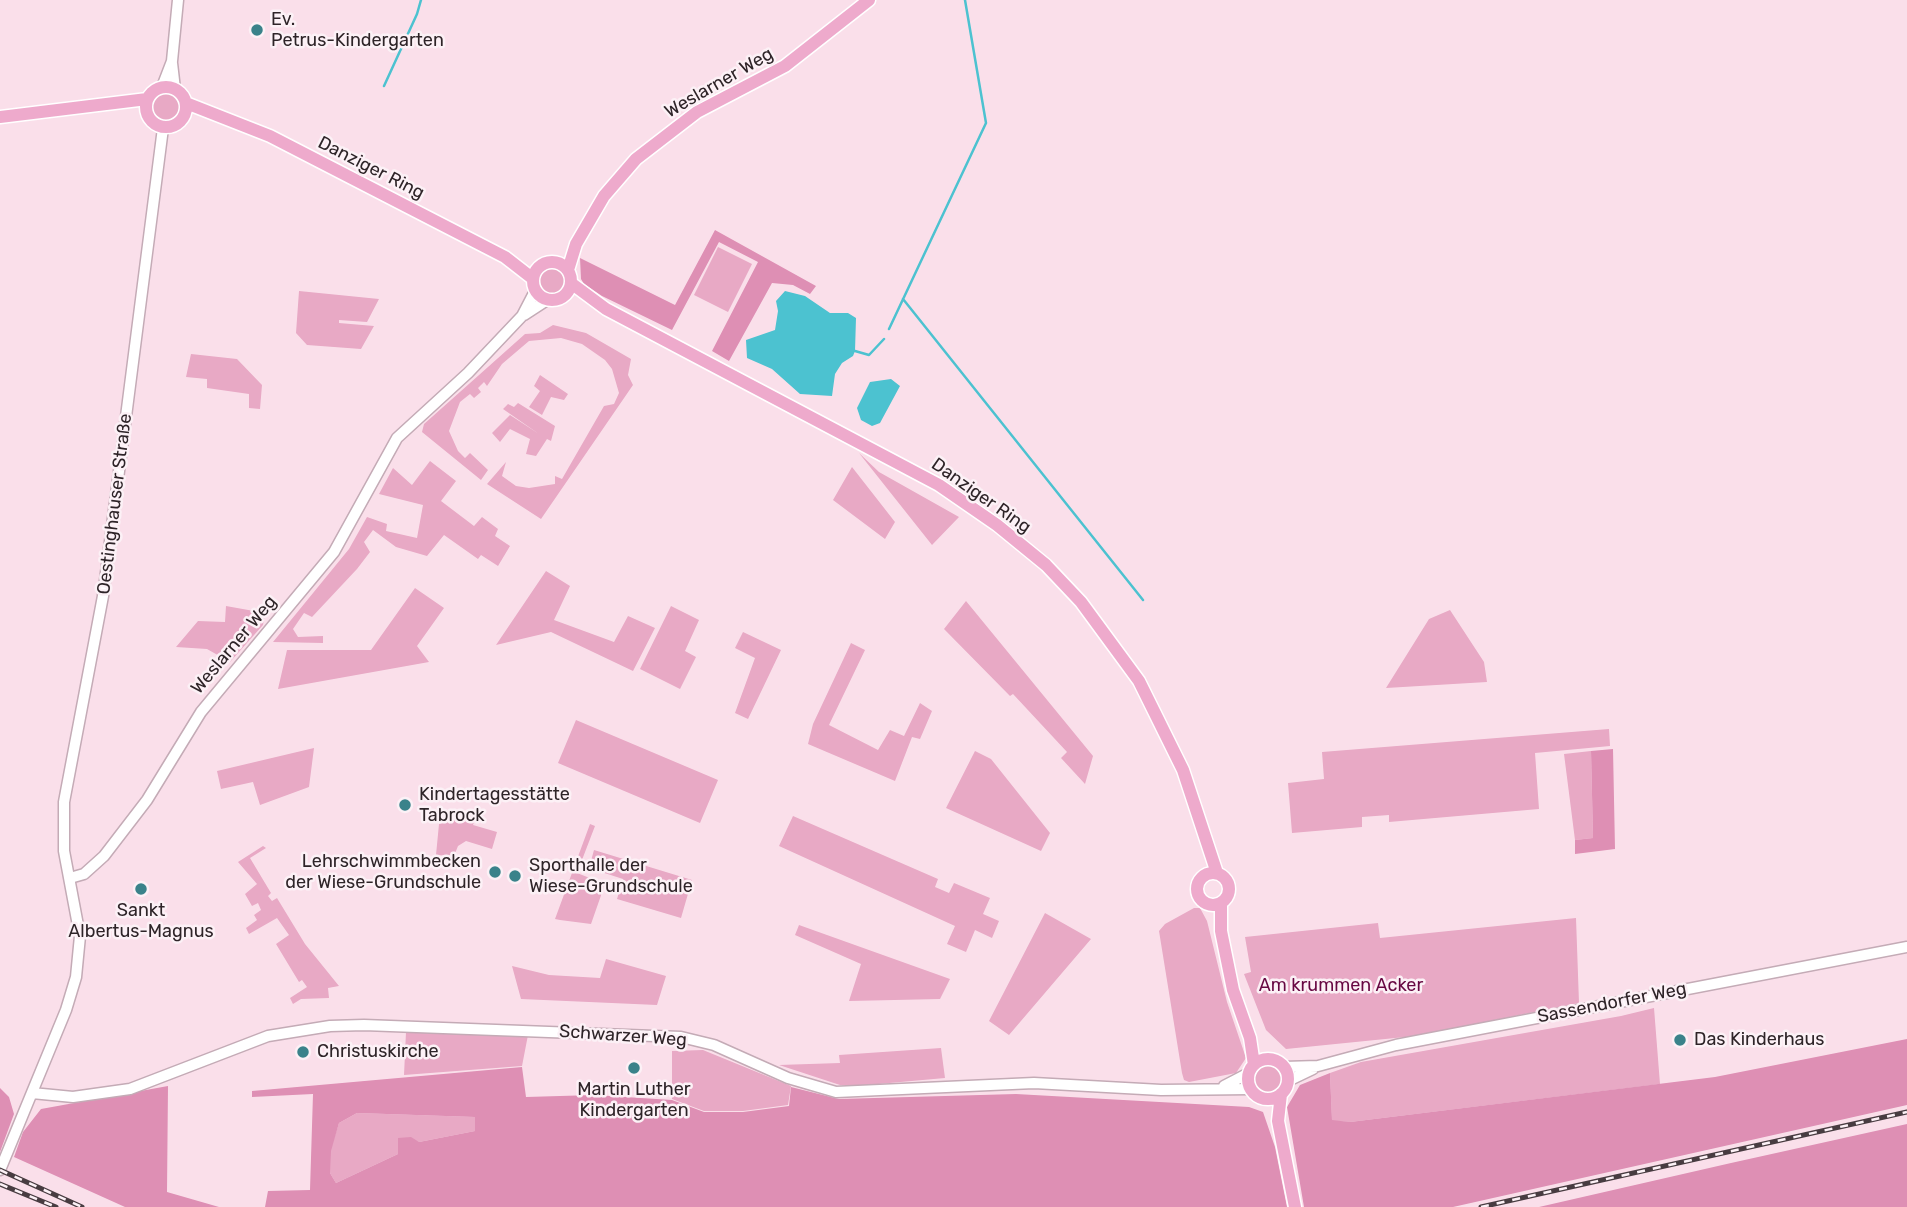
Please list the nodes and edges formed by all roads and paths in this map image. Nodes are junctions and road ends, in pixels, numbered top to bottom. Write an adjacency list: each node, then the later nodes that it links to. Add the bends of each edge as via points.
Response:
1 (178, 0): 3 (street)
2 (869, 0): 11 (main road, Weslarner Weg, via 785,66 697,112 656,142 618,177 576,244)
3 (168, 88): 4 (main road); 6 (main road)
4 (147, 99): 5 (main road); 7 (main road)
5 (116, 105): 7 (main road); 8 (main road)
6 (185, 110): 9 (main road, via 176,125); 10 (main road, Danziger Ring, via 219,116 270,136)
7 (146, 113): 9 (main road)
8 (0, 117)
9 (163, 128): 18 (street, Oestinghauser Straße, via 103,596 64,803 63,844)
10 (536, 272): 11 (main road); 12 (main road)
11 (565, 272): 13 (main road); 15 (main road, Danziger Ring)
12 (535, 291): 14 (main road); 16 (street, Weslarner Weg)
13 (564, 296): 14 (main road); 15 (main road, Danziger Ring)
14 (547, 300): 16 (street, Weslarner Weg)
15 (606, 309): 17 (main road, Danziger Ring, via 939,485 1046,565 1089,612 1139,681 1183,770)
16 (522, 316): 18 (street, Weslarner Weg, via 411,422 389,449 334,552 201,712 147,800 104,856 83,874)
17 (1211, 874): 19 (main road, via 1229,886 1226,899); 19 (main road, via 1197,884 1196,891 1198,897)
18 (70, 878): 29 (street, Oestinghauser Straße, via 80,936 76,977)
19 (1214, 904): 21 (main road, via 1233,990)
20 (1907, 947): 23 (street, Sassendorfer Weg, via 1405,1044)
21 (1250, 1038): 22 (main road); 25 (main road)
22 (1270, 1059): 24 (main road); 25 (main road)
23 (1318, 1066): 24 (street, Sassendorfer Weg); 26 (street, Sassendorfer Weg)
24 (1284, 1067): 26 (main road)
25 (1252, 1069): 27 (street, Schwarzer Weg, via 1238,1081); 28 (main road)
26 (1288, 1081): 30 (main road)
27 (1217, 1088): 28 (street, Schwarzer Weg); 29 (street, Schwarzer Weg, via 999,1083 836,1092 681,1037 364,1025 268,1036 130,1089 72,1097)
28 (1251, 1089): 31 (main road)
29 (32, 1093): 33 (street, Oestinghauser Straße)
30 (1281, 1094): 31 (main road); 32 (main road)
31 (1266, 1098): 32 (main road)
32 (1278, 1121): 34 (main road)
33 (0, 1170)
34 (1295, 1207)

